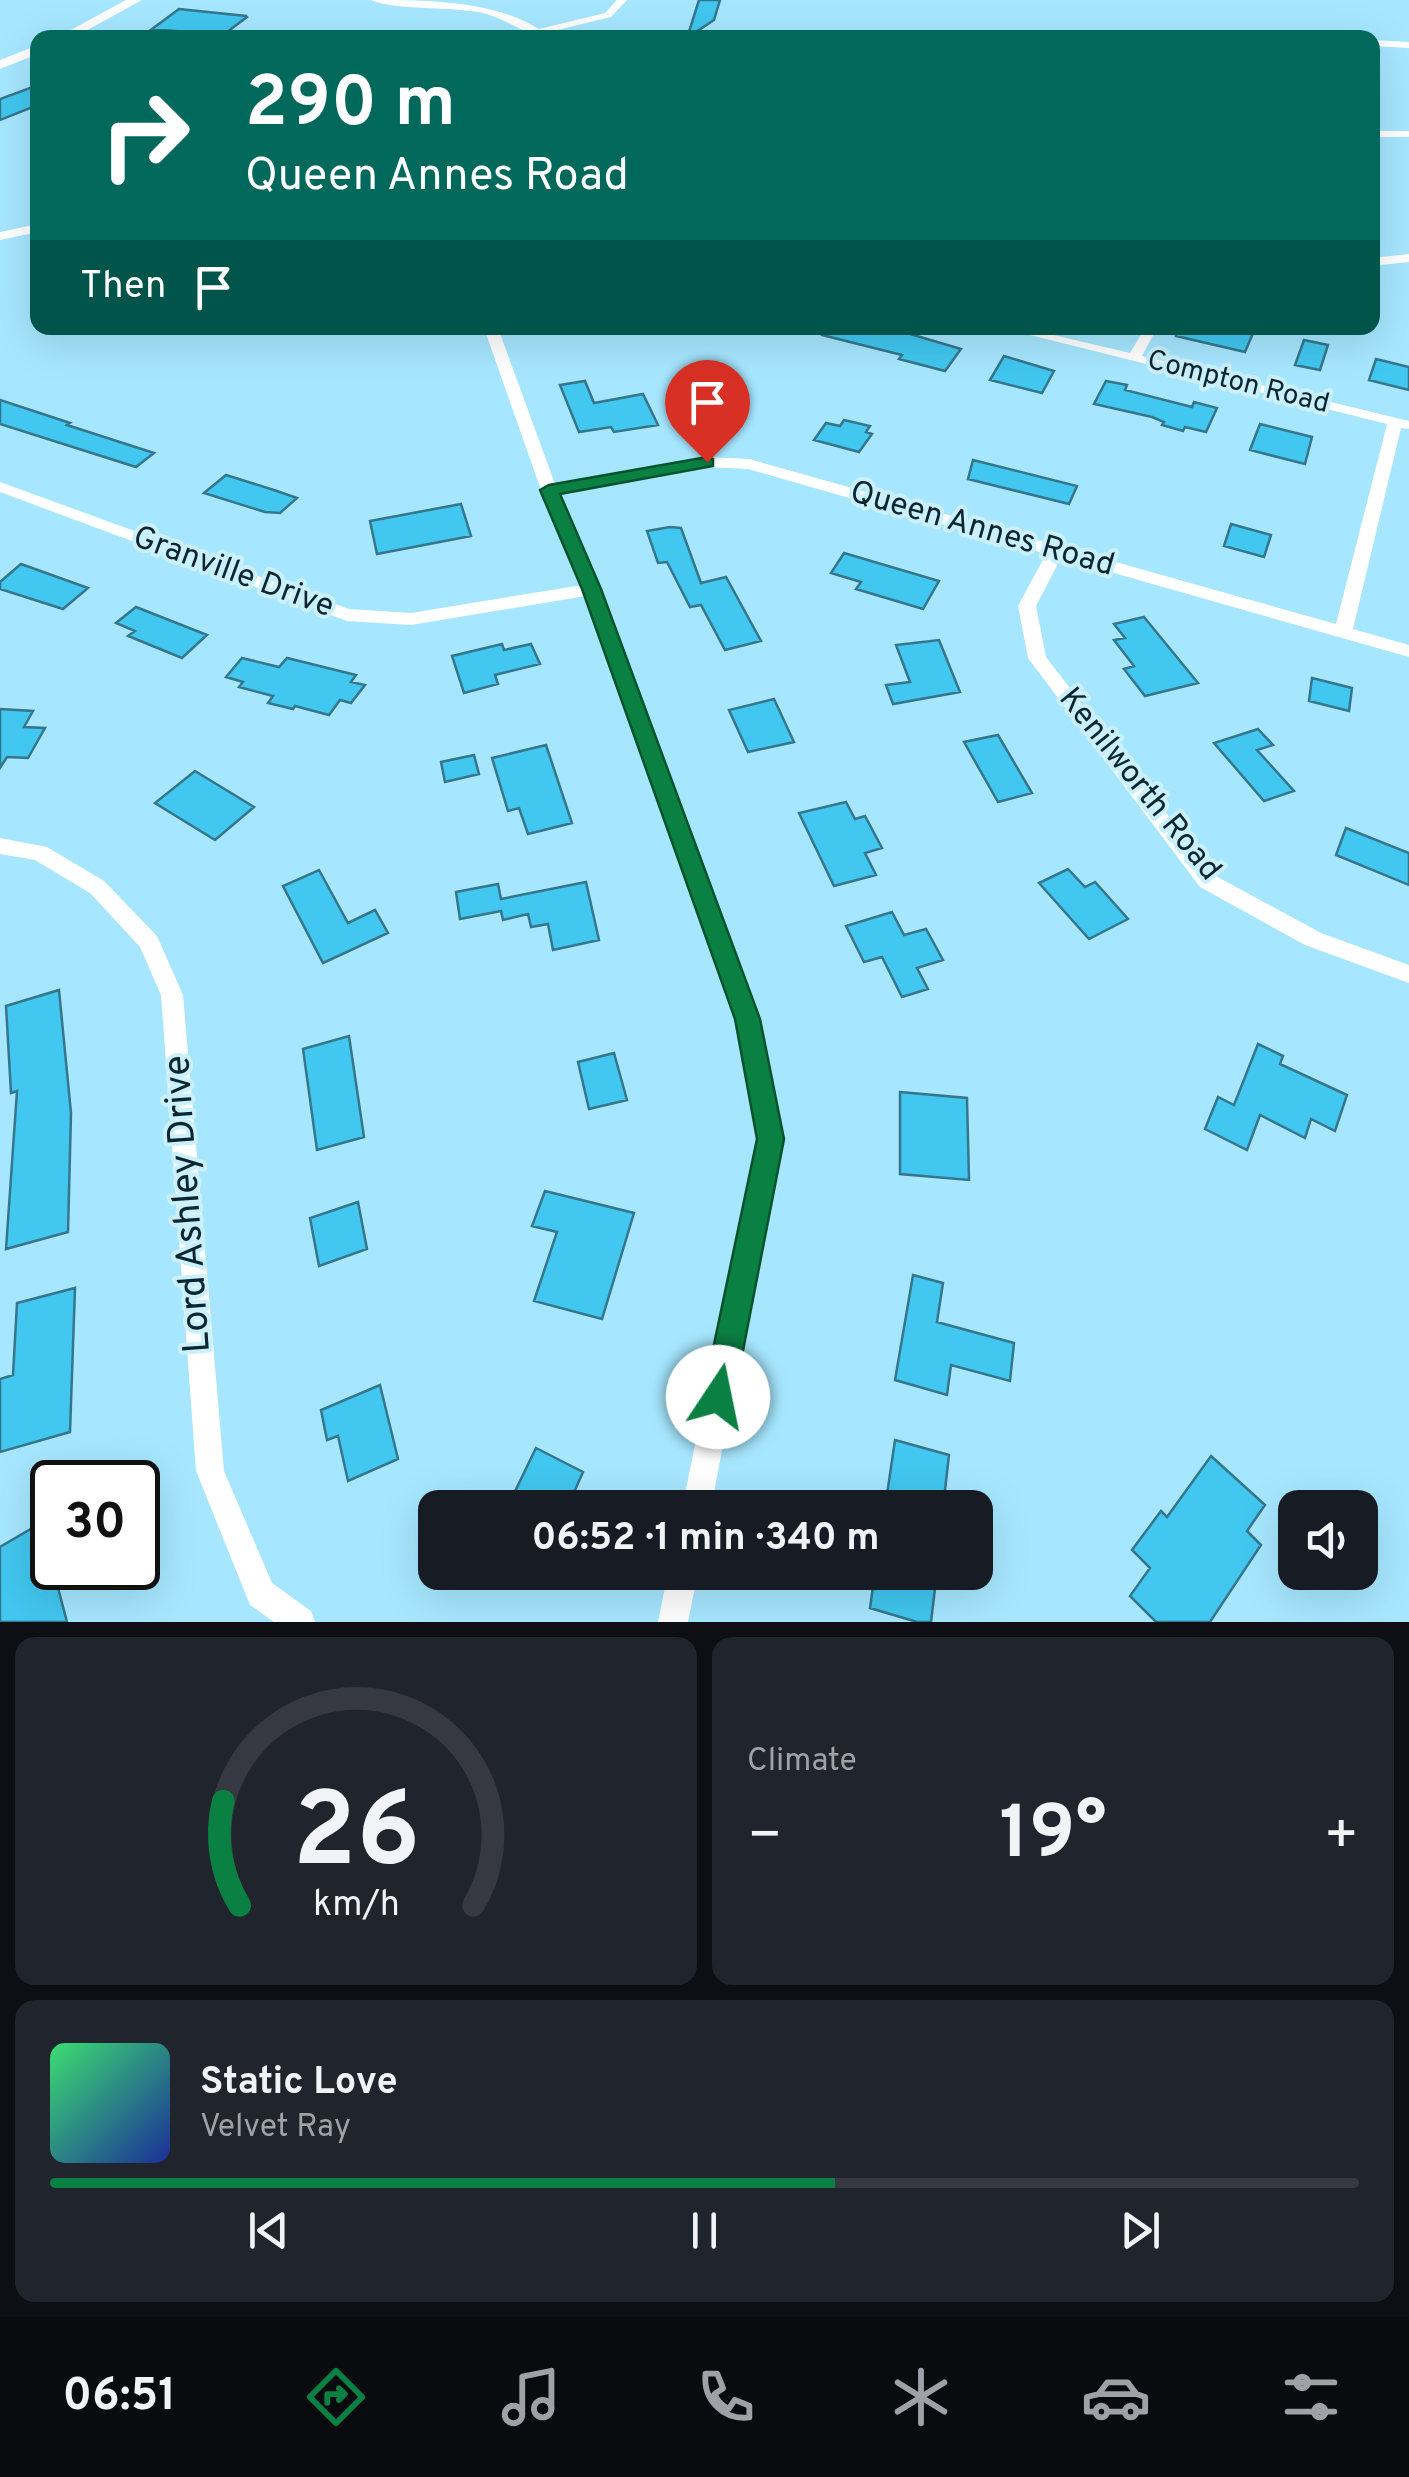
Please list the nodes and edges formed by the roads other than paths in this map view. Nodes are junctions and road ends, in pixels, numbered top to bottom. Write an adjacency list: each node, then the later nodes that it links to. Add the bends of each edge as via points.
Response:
1 (136, 0): 4 (street)
2 (376, 0): 5 (street, via 484,10)
3 (622, 0): 6 (street, via 608,15)
4 (78, 30)
5 (535, 30)
6 (558, 30)
7 (1380, 44): 8 (street)
8 (1409, 45)
9 (30, 53): 10 (street)
10 (0, 65)
11 (1380, 134): 12 (street)
12 (1409, 134)
13 (30, 230): 14 (street)
14 (0, 236)
15 (1409, 258): 16 (street)
16 (1380, 261)
17 (494, 335): 23 (street)
18 (1038, 335): 20 (street, Compton Road)
19 (1146, 335): 20 (street)
20 (1135, 358): 21 (street, Compton Road)
21 (1402, 423): 26 (street)
22 (0, 487): 25 (street, Granville Drive, via 347,614 411,619)
23 (549, 490): 24 (street, Queen Annes Road, via 707,462 749,464); 25 (street)
24 (1056, 551): 26 (street, Queen Annes Road); 29 (street, Kenilworth Road, via 1027,606 1037,658 1207,881 1314,939)
25 (592, 589): 30 (street, via 748,1019 770,1139)
26 (1343, 632): 27 (street, Queen Annes Road)
27 (1409, 651)
28 (0, 846): 32 (street, Lord Ashley Drive, via 40,853 97,886 149,942 172,994 210,1471 261,1594)
29 (1409, 974)
30 (700, 1490)
31 (679, 1590): 33 (street)
32 (300, 1622)
33 (673, 1622)

